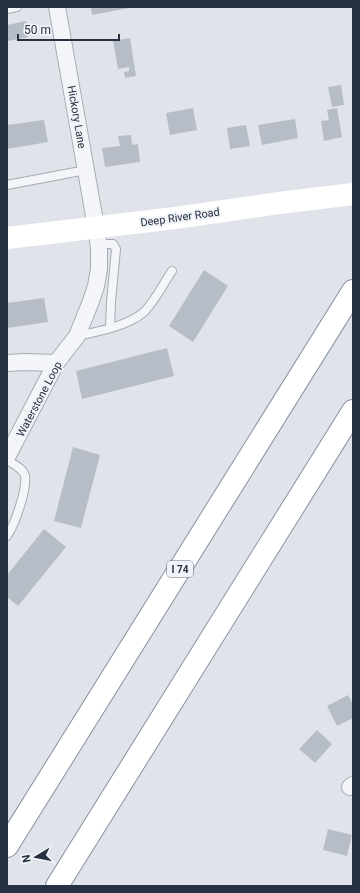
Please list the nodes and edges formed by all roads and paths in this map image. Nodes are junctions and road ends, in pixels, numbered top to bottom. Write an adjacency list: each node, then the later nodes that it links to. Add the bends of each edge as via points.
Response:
1 (17, 7): 3 (lane)
2 (57, 7): 4 (street, Hickory Lane)
3 (7, 9)
4 (86, 170): 5 (lane); 7 (street, Hickory Lane)
5 (7, 185)
6 (353, 194): 7 (main road, Deep River Road)
7 (103, 232): 8 (main road, Deep River Road); 9 (lane); 9 (lane); 13 (street, Waterstone Loop, via 96,286)
8 (7, 238)
9 (116, 249): 12 (lane)
10 (172, 271): 12 (lane, via 143,312 132,320)
11 (353, 291): 19 (main road, I 74)
12 (110, 327): 13 (lane)
13 (77, 336): 15 (street, Waterstone Loop)
14 (7, 363): 15 (street)
15 (56, 363): 17 (street, Waterstone Loop)
16 (353, 411): 20 (main road)
17 (7, 458): 18 (lane, via 22,470 25,476 18,514)
18 (7, 536)
19 (7, 846)
20 (57, 886)

